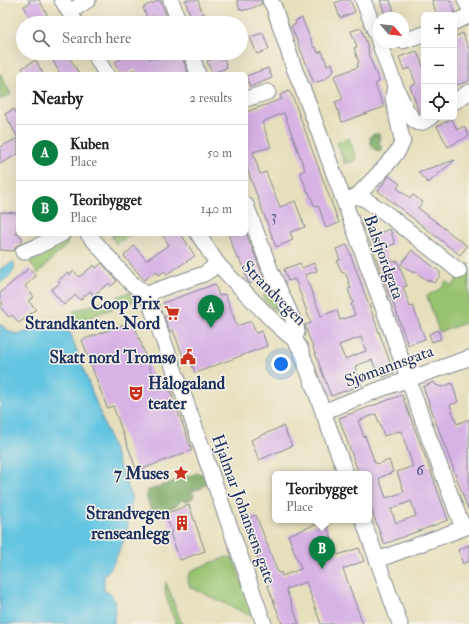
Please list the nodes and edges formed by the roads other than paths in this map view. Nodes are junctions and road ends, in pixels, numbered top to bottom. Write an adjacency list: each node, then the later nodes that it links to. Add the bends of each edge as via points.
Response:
1 (88, 0): 7 (street)
2 (171, 0): 8 (street)
3 (270, 0): 25 (street, Balsfjordgata, via 336,182)
4 (363, 0): 11 (street)
5 (466, 0): 6 (street)
6 (469, 8)
7 (69, 12)
8 (177, 16)
9 (469, 16): 10 (street)
10 (457, 21)
11 (373, 26)
12 (421, 35): 13 (street)
13 (409, 39)
14 (382, 48): 19 (street)
15 (98, 60): 17 (street)
16 (193, 60): 18 (street)
17 (105, 72)
18 (197, 72)
19 (396, 85): 24 (street, via 413,120 419,123); 25 (street, via 393,98 402,144 390,161)
20 (268, 92): 22 (street)
21 (469, 92): 23 (street)
22 (248, 98)
23 (457, 100)
24 (424, 120)
25 (350, 199): 32 (street, via 366,200); 36 (street, Balsfjordgata)
26 (248, 210): 34 (street, via 277,286 296,326)
27 (58, 236): 30 (street)
28 (90, 236): 33 (street, via 130,282)
29 (199, 236): 31 (street, Strandvegen)
30 (23, 252)
31 (218, 263): 33 (street, via 204,274); 34 (street, Strandvegen, via 274,322)
32 (459, 271)
33 (147, 295): 42 (street, Hjalmar Johansens gate)
34 (294, 339): 37 (street, Strandvegen, via 300,348)
35 (469, 358): 36 (street, Sjømannsgata)
36 (409, 380): 37 (street, Sjømannsgata); 40 (street, Balsfjordgata, via 428,435)
37 (324, 412): 38 (street, Strandvegen)
38 (345, 471)
39 (364, 523): 41 (street)
40 (466, 527): 41 (street)
41 (377, 560): 43 (street)
42 (264, 624)
43 (400, 624)

